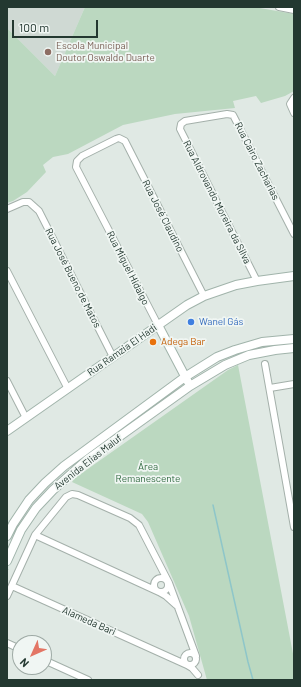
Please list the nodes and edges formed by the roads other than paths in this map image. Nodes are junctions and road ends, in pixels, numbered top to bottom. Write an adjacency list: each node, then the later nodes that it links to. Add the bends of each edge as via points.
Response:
1 (279, 7): 2 (street)
2 (290, 8)
3 (292, 100): 4 (street, via 291,108)
4 (294, 113)
5 (180, 124): 8 (street, Rua Cairo Zacharias, via 185,121 233,115); 11 (street, Rua Aldrovando Moreira da Silva, via 180,130)
6 (79, 158): 12 (street, Rua José Claudino, via 119,138 125,141); 13 (street, Rua Miguel Hidalgo, via 76,167)
7 (7, 209): 16 (street, Rua José Bueno de Matos, via 29,202 39,211)
8 (294, 234)
9 (7, 271): 23 (street)
10 (294, 276): 11 (street, Rua Ramzia El Hadi)
11 (257, 280): 12 (street, Rua Ramzia El Hadi)
12 (204, 296): 13 (street, Rua Ramzia El Hadi)
13 (158, 325): 16 (street, Rua Ramzia El Hadi); 18 (street, Rua Miguel Hidalgo)
14 (294, 339): 18 (street, Avenida Elias Maluf, via 262,342 235,350 218,357)
15 (294, 348): 21 (street, Avenida Elias Maluf, via 249,356 225,365)
16 (113, 357): 23 (street, Rua Ramzia El Hadi)
17 (265, 364): 22 (street)
18 (185, 378): 21 (street); 28 (street, Avenida Elias Maluf, via 64,466 29,500)
19 (7, 381): 24 (street)
20 (294, 384): 22 (street)
21 (190, 386): 29 (street, Avenida Elias Maluf, via 83,464 53,490 36,508 21,530)
22 (270, 388): 26 (street)
23 (68, 389): 24 (street, Rua Ramzia El Hadi)
24 (26, 418): 25 (street, Rua Ramzia El Hadi)
25 (7, 432)
26 (294, 527)
27 (35, 535): 30 (street, via 66,497 78,495 135,521 142,529); 32 (street); 34 (street)
28 (7, 536)
29 (7, 559)
30 (158, 562): 31 (street); 33 (street)
31 (156, 580): 32 (street); 33 (street, via 164,578); 35 (street, via 154,587)
32 (139, 583): 35 (street)
33 (169, 583): 35 (street, via 168,589); 37 (street)
34 (12, 586): 36 (street); 40 (street, Alameda Bari)
35 (159, 592): 37 (street)
36 (7, 596)
37 (178, 608): 38 (street)
38 (188, 638): 39 (street); 41 (street)
39 (185, 654): 40 (street, via 177,657); 41 (street, via 192,653); 43 (street, via 184,661)
40 (166, 656): 43 (street, Alameda Bari)
41 (196, 658): 43 (street, via 193,665); 44 (street)
42 (52, 664): 45 (street)
43 (187, 665): 44 (street, Alameda Bari)
44 (199, 677)
45 (88, 680)

